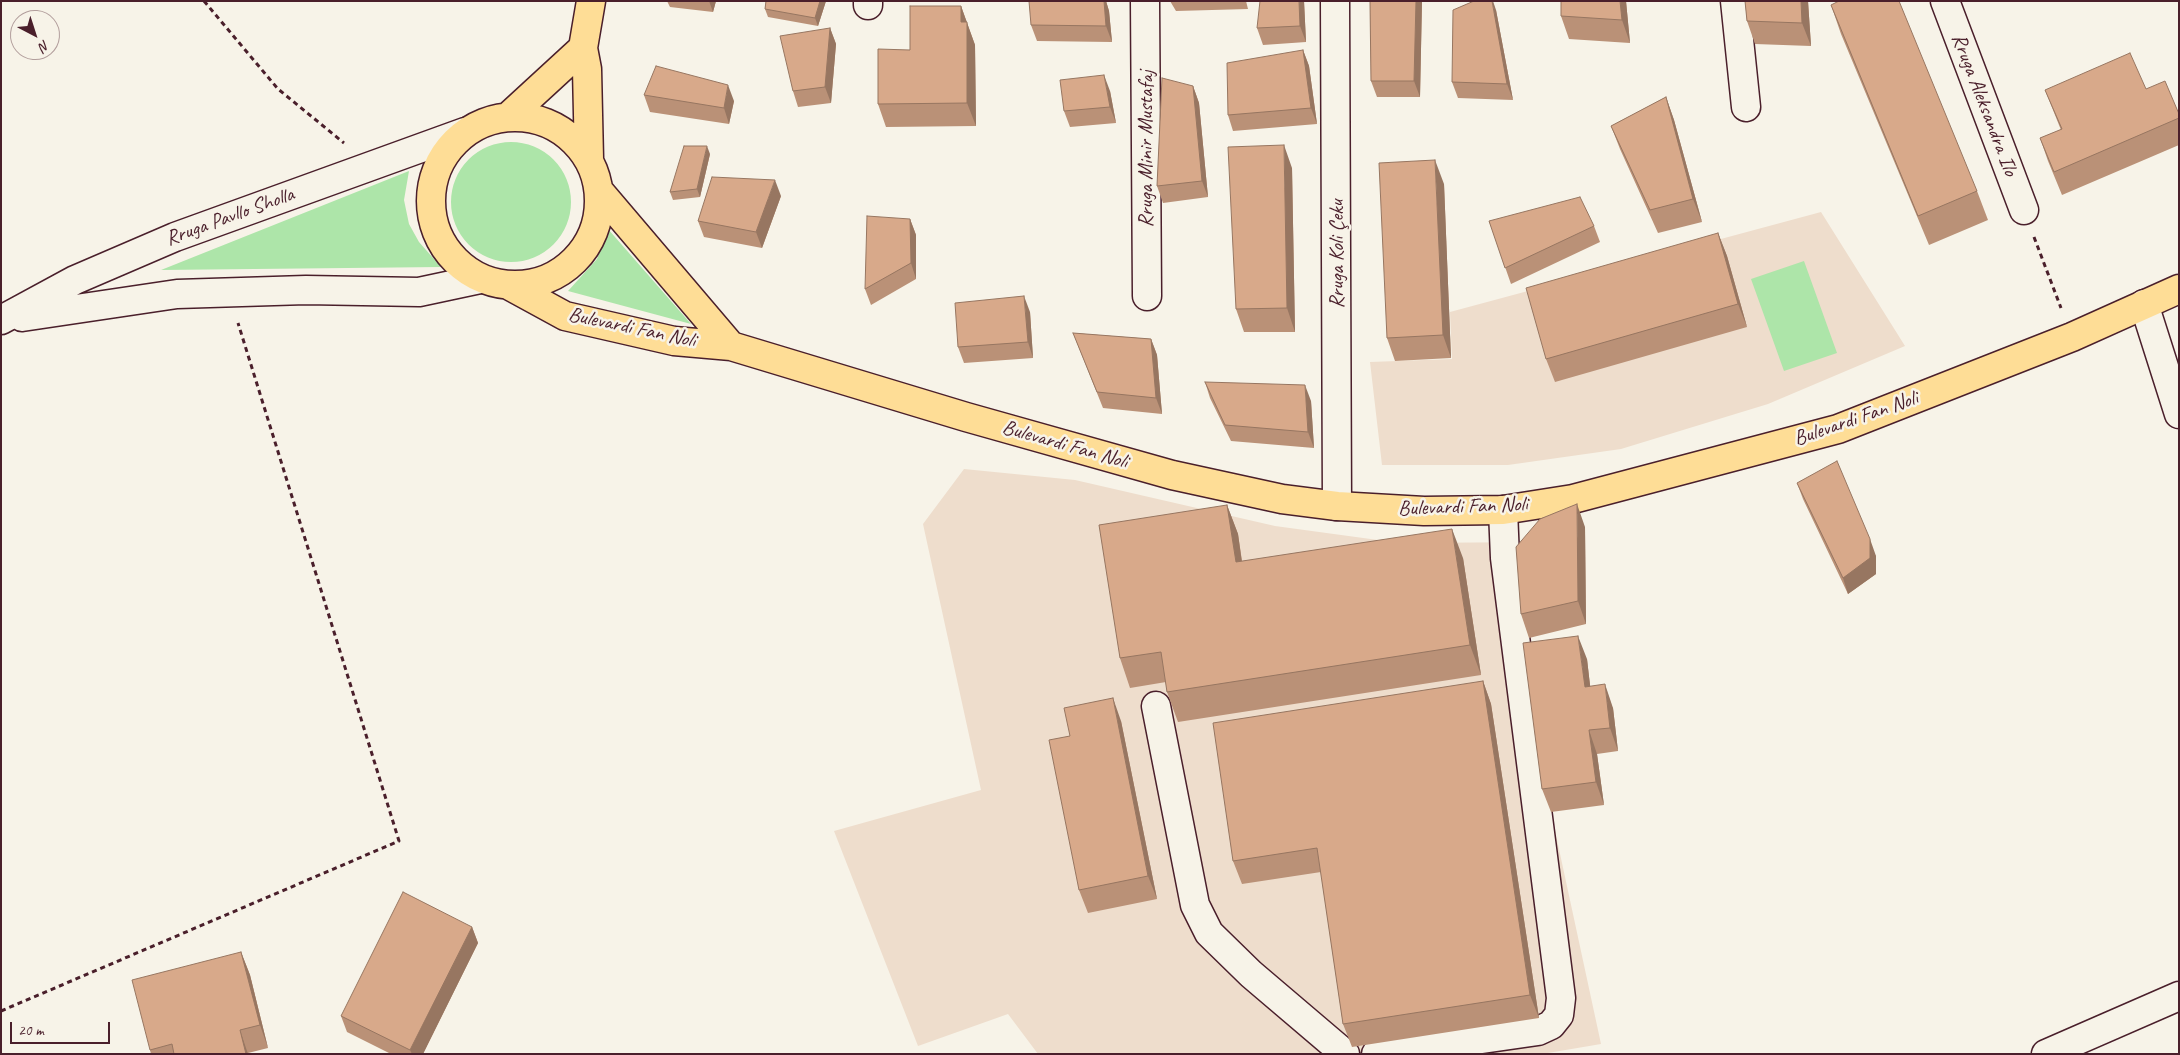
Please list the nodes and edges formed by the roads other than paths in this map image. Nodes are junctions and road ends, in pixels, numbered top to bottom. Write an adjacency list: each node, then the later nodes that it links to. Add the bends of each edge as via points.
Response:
1 (591, 1): 6 (main road)
2 (1145, 1): 16 (street, Rruga Minir Mustafaj)
3 (1335, 1): 21 (street, Rruga Koli Çeku)
4 (1735, 1): 7 (street)
5 (1945, 1): 12 (street, Rruga Aleksandra Ilo)
6 (583, 48): 8 (main road); 10 (main road, via 587,69)
7 (1746, 107)
8 (509, 116): 9 (main road, via 486,121); 10 (main road, via 540,120 569,134)
9 (465, 132): 13 (main road, via 441,159 430,193 434,227 451,258); 18 (street, Rruga Pavllo Sholla, via 175,237 75,280)
10 (589, 158): 11 (main road)
11 (600, 192): 14 (main road, via 596,229 577,260 546,281); 19 (main road, Bulevardi Fan Noli)
12 (2024, 210)
13 (480, 279): 14 (main road); 18 (street, Rruga Pavllo Sholla, via 419,292 306,290 177,294)
14 (510, 286): 19 (main road, Bulevardi Fan Noli, via 565,316 674,341)
15 (2179, 289): 17 (main road, Bulevardi Fan Noli)
16 (1147, 296)
17 (2144, 304): 20 (street); 22 (main road, Bulevardi Fan Noli, via 2072,337 1838,429 1573,499)
18 (2, 319)
19 (732, 346): 21 (main road, Bulevardi Fan Noli, via 966,418 1172,475 1282,499)
20 (2179, 414)
21 (1337, 506): 22 (main road, Bulevardi Fan Noli, via 1424,511)
22 (1503, 510): 26 (street, via 1506,558 1561,998 1559,1014 1551,1025 1538,1031)
23 (1156, 706): 25 (street, via 1195,905 1208,933)
24 (2179, 996): 27 (street)
25 (1345, 1054)
26 (1376, 1054)
27 (2046, 1054)

